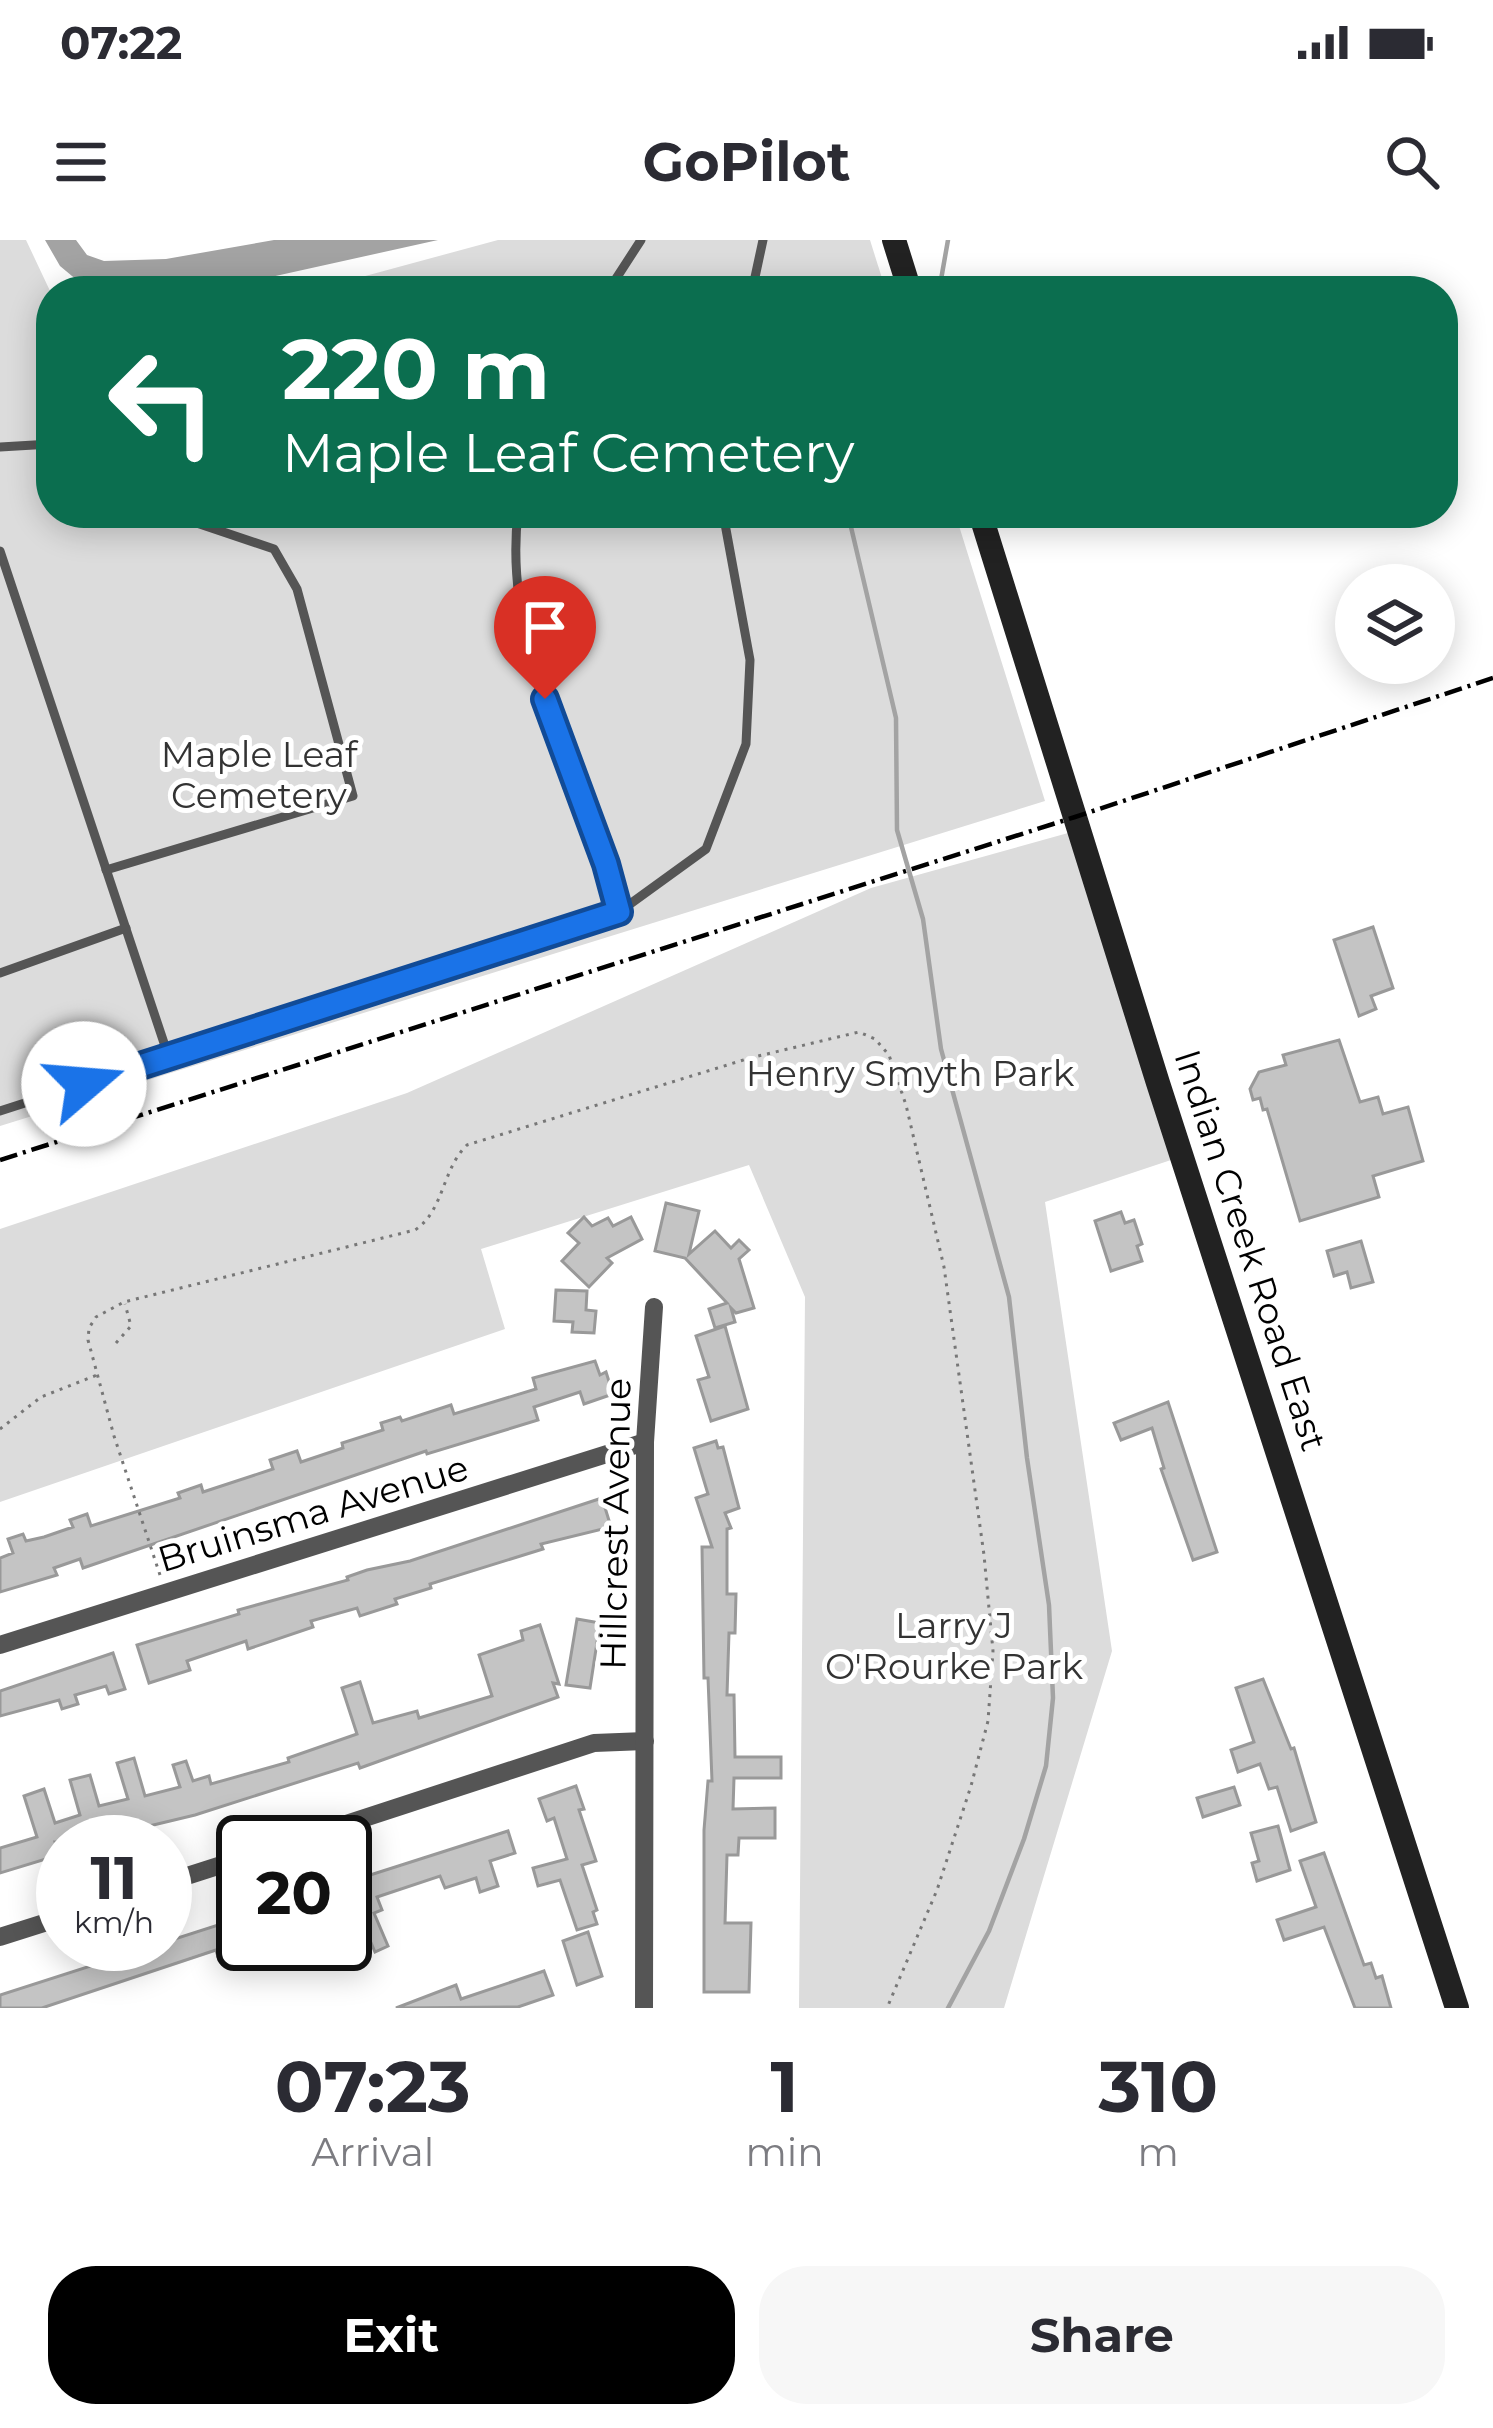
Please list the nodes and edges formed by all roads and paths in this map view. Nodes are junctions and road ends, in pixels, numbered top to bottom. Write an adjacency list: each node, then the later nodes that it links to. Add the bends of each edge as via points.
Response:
1 (641, 240): 4 (lane)
2 (763, 240): 5 (lane)
3 (894, 240): 6 (main road)
4 (618, 276)
5 (755, 276)
6 (905, 276)
7 (36, 445): 8 (lane)
8 (0, 448)
9 (211, 528): 14 (lane, via 274,549 297,589 353,796)
10 (516, 528): 15 (lane, via 513,556 530,660)
11 (726, 528): 15 (lane, via 750,660 746,744 706,849)
12 (985, 528): 32 (main road, Indian Creek Road East)
13 (0, 551): 14 (lane)
14 (106, 870): 16 (lane)
15 (619, 912): 18 (lane)
16 (126, 928): 17 (lane); 18 (lane)
17 (0, 973)
18 (169, 1058): 19 (lane)
19 (0, 1111)
20 (124, 1302): 22 (path, via 131,1326)
21 (654, 1307): 25 (street, Hillcrest Avenue)
22 (116, 1343)
23 (97, 1376): 24 (path, via 41,1397)
24 (0, 1429)
25 (645, 1442): 26 (street, Bruinsma Avenue); 27 (street, Hillcrest Avenue)
26 (0, 1645)
27 (645, 1741): 28 (street, via 594,1742); 31 (street, Hillcrest Avenue)
28 (372, 1815)
29 (36, 1926): 30 (street)
30 (0, 1937)
31 (644, 2008)
32 (1456, 2008)

